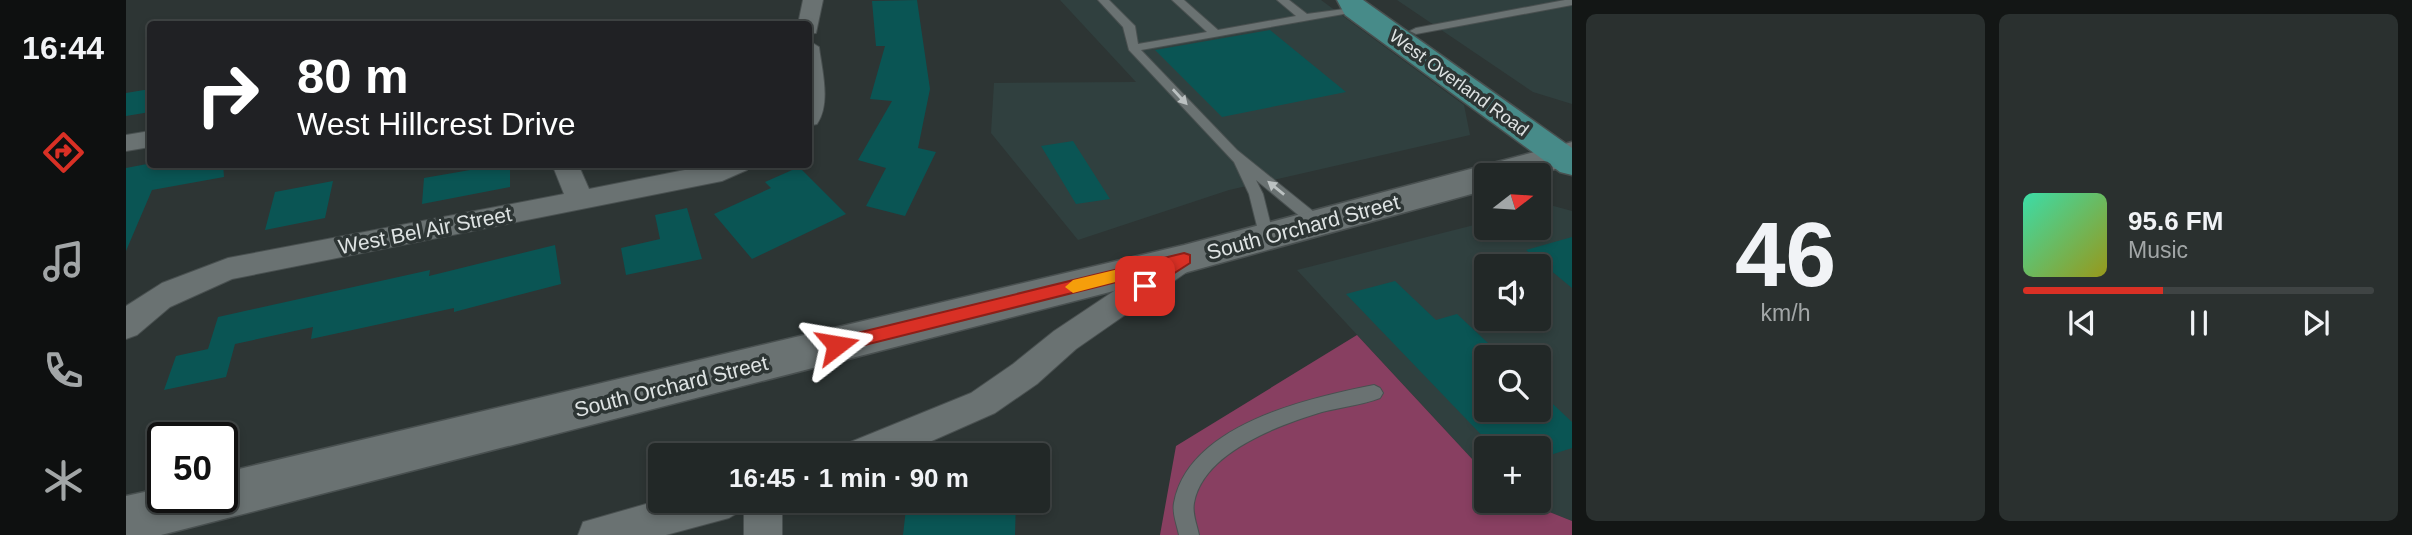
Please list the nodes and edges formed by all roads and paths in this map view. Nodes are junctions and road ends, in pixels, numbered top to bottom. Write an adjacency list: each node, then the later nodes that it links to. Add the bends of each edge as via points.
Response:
1 (813, 0): 8 (street)
2 (1103, 0): 11 (lane, via 1129,26)
3 (1177, 0): 10 (lane)
4 (1282, 0): 7 (lane)
5 (1572, 2): 9 (lane)
6 (1357, 3): 7 (lane); 9 (main road, West Overland Road); 15 (main road, West Overland Road)
7 (1305, 18): 10 (lane)
8 (809, 21)
9 (1416, 31): 15 (main road, West Overland Road)
10 (1215, 33): 11 (lane)
11 (1133, 48): 14 (lane, one-way to 14)
12 (147, 140): 13 (street)
13 (126, 143)
14 (1232, 152): 21 (lane, one-way to 14); 22 (lane, via 1249,177)
15 (1569, 153): 16 (main road)
16 (1536, 163)
17 (567, 168): 20 (street)
18 (730, 168): 20 (street, West Bel Air Street)
19 (1474, 181): 21 (main road, South Orchard Street)
20 (580, 199): 24 (street, West Bel Air Street, via 228,269 189,283)
21 (1319, 224): 22 (main road, South Orchard Street)
22 (1266, 238): 23 (main road, South Orchard Street)
23 (1184, 259): 26 (street, via 983,403); 27 (main road, South Orchard Street)
24 (126, 326)
25 (1374, 393): 34 (lane, via 1292,412 1256,427 1223,449 1195,474 1184,503)
26 (890, 443)
27 (238, 493)
28 (155, 513): 31 (main road, South Orchard Street)
29 (680, 513): 32 (street)
30 (762, 513): 33 (street)
31 (126, 520)
32 (597, 535)
33 (763, 535)
34 (1189, 535)

